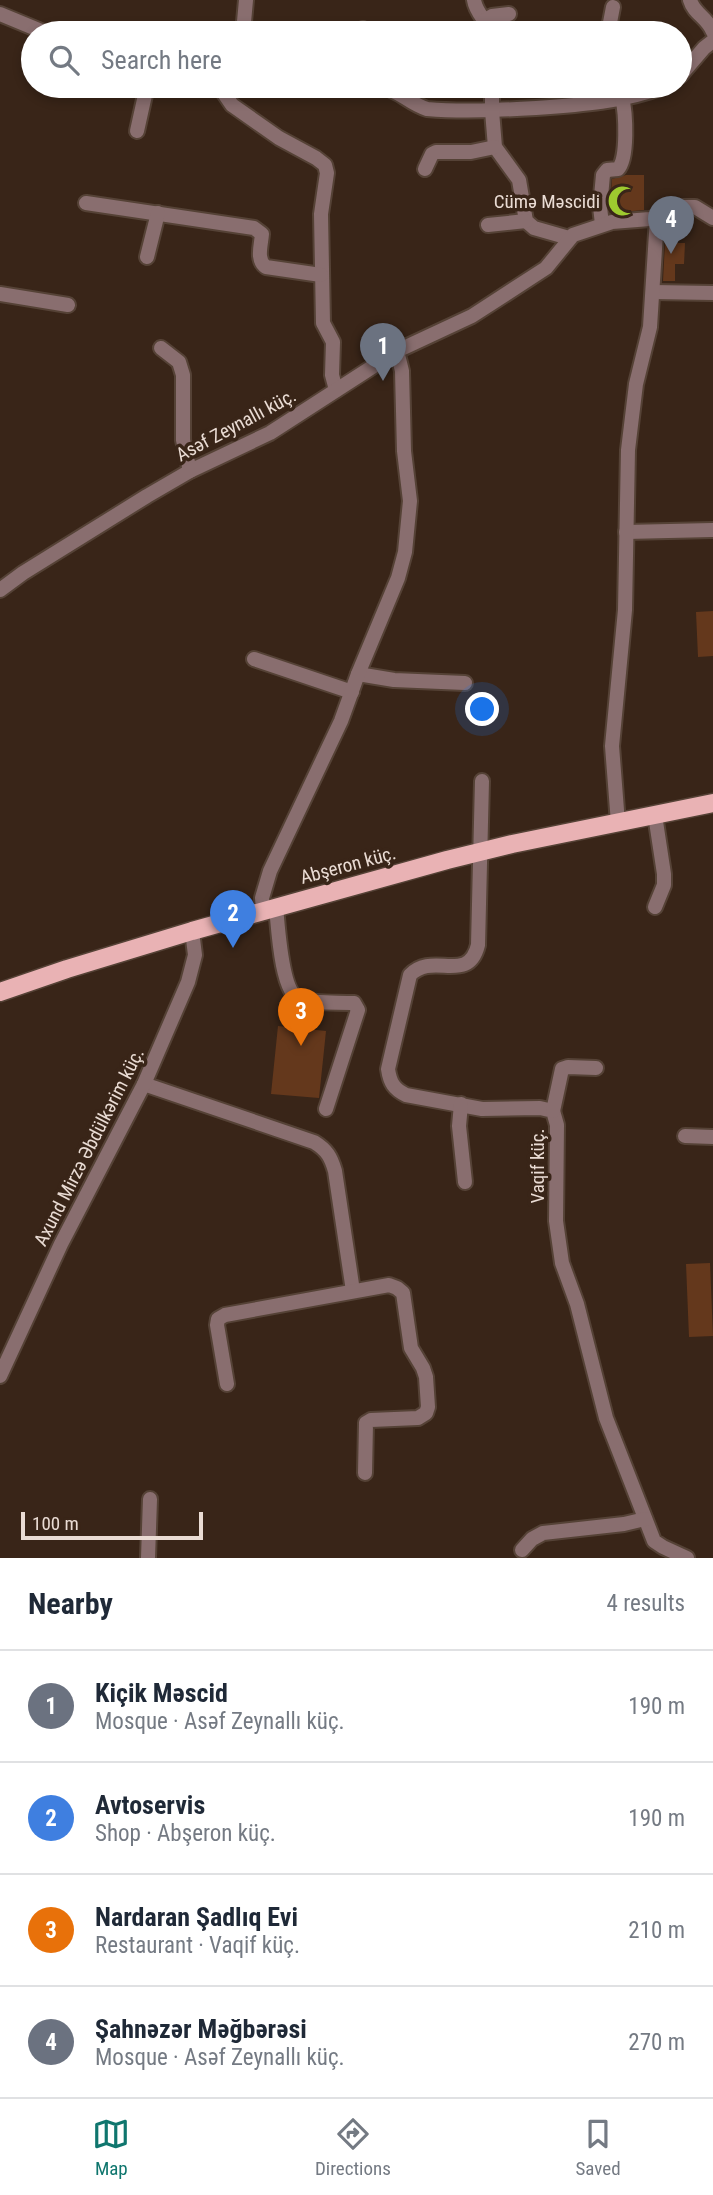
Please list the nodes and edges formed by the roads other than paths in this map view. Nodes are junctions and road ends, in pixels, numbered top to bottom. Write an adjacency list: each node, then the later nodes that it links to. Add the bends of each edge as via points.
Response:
1 (246, 0): 7 (street)
2 (474, 0): 8 (street)
3 (690, 0): 12 (street)
4 (613, 7): 10 (street)
5 (0, 14): 11 (street)
6 (509, 14): 9 (street, via 492,16)
7 (244, 21)
8 (483, 21)
9 (490, 21)
10 (610, 21)
11 (21, 23)
12 (713, 32)
13 (713, 41): 14 (street)
14 (692, 62)
15 (144, 98): 22 (street)
16 (228, 98): 34 (street, via 279,138 325,165)
17 (407, 98): 21 (street, via 427,109)
18 (492, 98): 21 (street)
19 (622, 98): 20 (street); 30 (street, via 623,162 603,174)
20 (603, 101): 21 (street)
21 (492, 111): 23 (street)
22 (137, 131)
23 (495, 147): 24 (street, via 436,152); 29 (street, via 519,180)
24 (425, 169)
25 (86, 203): 26 (street)
26 (158, 213): 33 (street); 34 (street, via 254,228 262,234 260,260 266,267)
27 (657, 218): 28 (street, Asəf Zeynallı küç., via 689,206); 30 (street, Asəf Zeynallı küç.); 35 (street)
28 (713, 218)
29 (526, 221): 31 (street); 32 (street, via 544,233)
30 (602, 224): 32 (street, Asəf Zeynallı küç.)
31 (488, 225)
32 (569, 238): 40 (street, Asəf Zeynallı küç., via 546,268 472,316)
33 (147, 257)
34 (321, 275): 41 (street, via 323,323 333,342)
35 (653, 292): 36 (street); 44 (street, via 628,450)
36 (713, 293)
37 (0, 294): 38 (street)
38 (68, 305)
39 (161, 348): 42 (street, via 179,362 183,375 183,440)
40 (397, 351): 41 (street, Asəf Zeynallı küç.); 47 (street, via 410,500 405,552)
41 (336, 390): 42 (street, Asəf Zeynallı küç., via 270,433)
42 (190, 471): 45 (street, Asəf Zeynallı küç.)
43 (712, 530): 44 (street)
44 (626, 532): 53 (street, via 624,621 612,746)
45 (0, 590)
46 (254, 659): 49 (street)
47 (358, 674): 48 (street); 49 (street)
48 (465, 683)
49 (352, 692): 56 (street, via 270,871 262,898)
50 (481, 781): 54 (street)
51 (713, 803): 52 (main road, Abşeron küç.)
52 (655, 815): 53 (main road, Abşeron küç.); 55 (street, via 664,885)
53 (618, 823): 54 (main road, Abşeron küç.)
54 (481, 852): 56 (main road, Abşeron küç.); 61 (street, Vaqif küç., via 475,956 460,966 423,966 410,975 388,1069 395,1089 406,1095)
55 (654, 907)
56 (269, 909): 57 (main road, Abşeron küç.); 62 (street, via 292,995 354,1003 358,1010)
57 (192, 931): 58 (main road, Abşeron küç.); 60 (street, Axund Mirzə Əbdülkərim küç., via 195,955 188,982)
58 (0, 992)
59 (596, 1068): 63 (street, via 562,1069)
60 (144, 1084): 67 (street, via 325,1149 335,1171); 68 (street, Axund Mirzə Əbdülkərim küç., via 61,1244)
61 (461, 1104): 63 (street, Vaqif küç.); 66 (street)
62 (326, 1109)
63 (552, 1111): 72 (street, Vaqif küç., via 557,1125 556,1221 562,1263 577,1304 598,1395)
64 (685, 1136): 65 (street)
65 (713, 1138)
66 (465, 1182)
67 (353, 1291): 69 (street, via 218,1319); 70 (street, via 388,1285 403,1293 411,1348 423,1368 428,1407 418,1418 366,1423)
68 (0, 1377)
69 (227, 1384)
70 (365, 1473)
71 (150, 1499): 74 (street)
72 (645, 1519): 73 (street, via 542,1533); 75 (street, Vaqif küç., via 654,1541)
73 (522, 1550)
74 (148, 1558)
75 (687, 1558)

